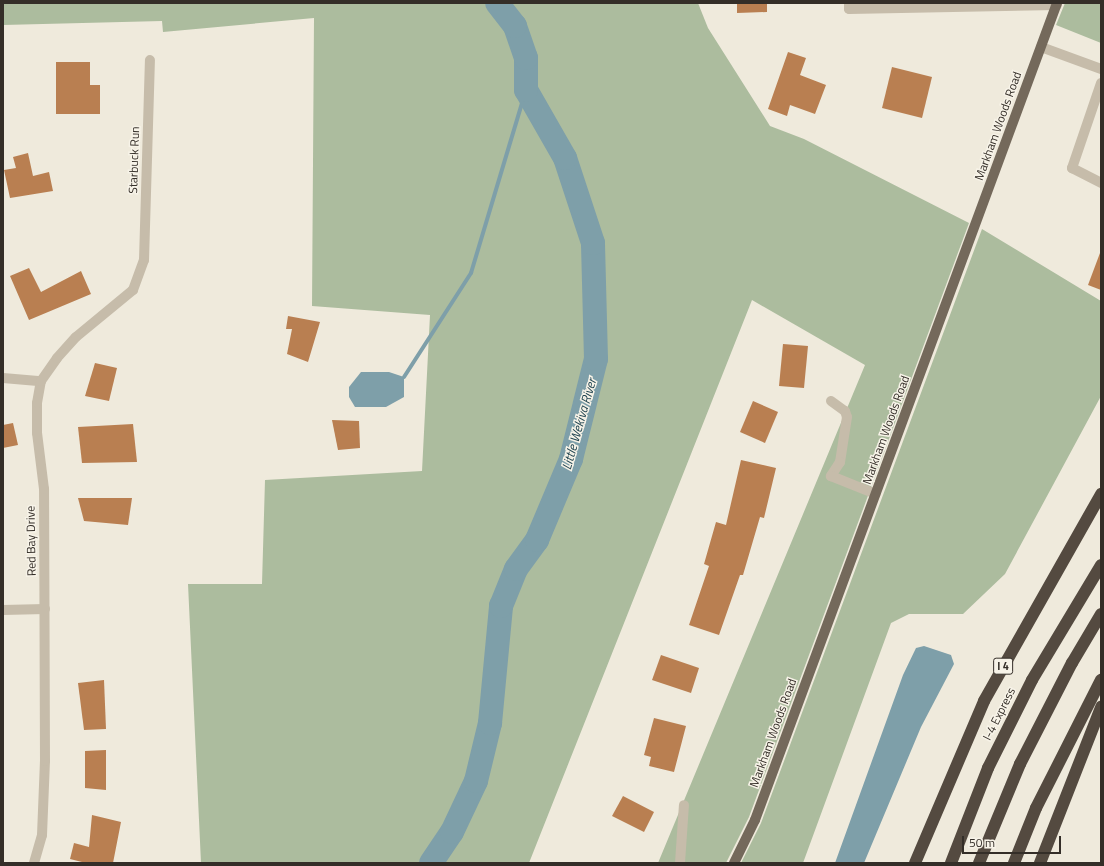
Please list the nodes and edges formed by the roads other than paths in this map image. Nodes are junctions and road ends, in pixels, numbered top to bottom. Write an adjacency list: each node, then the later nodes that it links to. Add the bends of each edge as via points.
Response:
1 (849, 3): 2 (street, via 849,9)
2 (1057, 4): 3 (main road, Markham Woods Road)
3 (1041, 47): 5 (street); 11 (main road, Markham Woods Road)
4 (150, 60): 9 (street, Starbuck Run, via 144,260 133,290 76,337)
5 (1101, 69)
6 (1101, 83): 7 (street, via 1072,168)
7 (1101, 183)
8 (3, 378): 9 (street)
9 (41, 381): 14 (street, Red Bay Drive, via 37,433 44,489)
10 (831, 401): 11 (street, via 845,411 847,417 840,462 831,476)
11 (876, 494): 22 (main road, Markham Woods Road, via 755,820)
12 (1101, 494): 23 (highway, I 4, via 984,701)
13 (1101, 565): 24 (highway, I-4 Express, via 1029,686 988,768)
14 (45, 609): 15 (street); 20 (street, Red Bay Drive, via 44,811)
15 (3, 610)
16 (1101, 614): 25 (highway, via 1072,663 1020,764)
17 (1101, 680): 26 (highway, via 1036,808)
18 (1101, 707): 27 (highway)
19 (684, 805): 21 (street)
20 (34, 863)
21 (680, 863)
22 (734, 863)
23 (914, 863)
24 (950, 863)
25 (979, 863)
26 (1014, 863)
27 (1040, 863)

